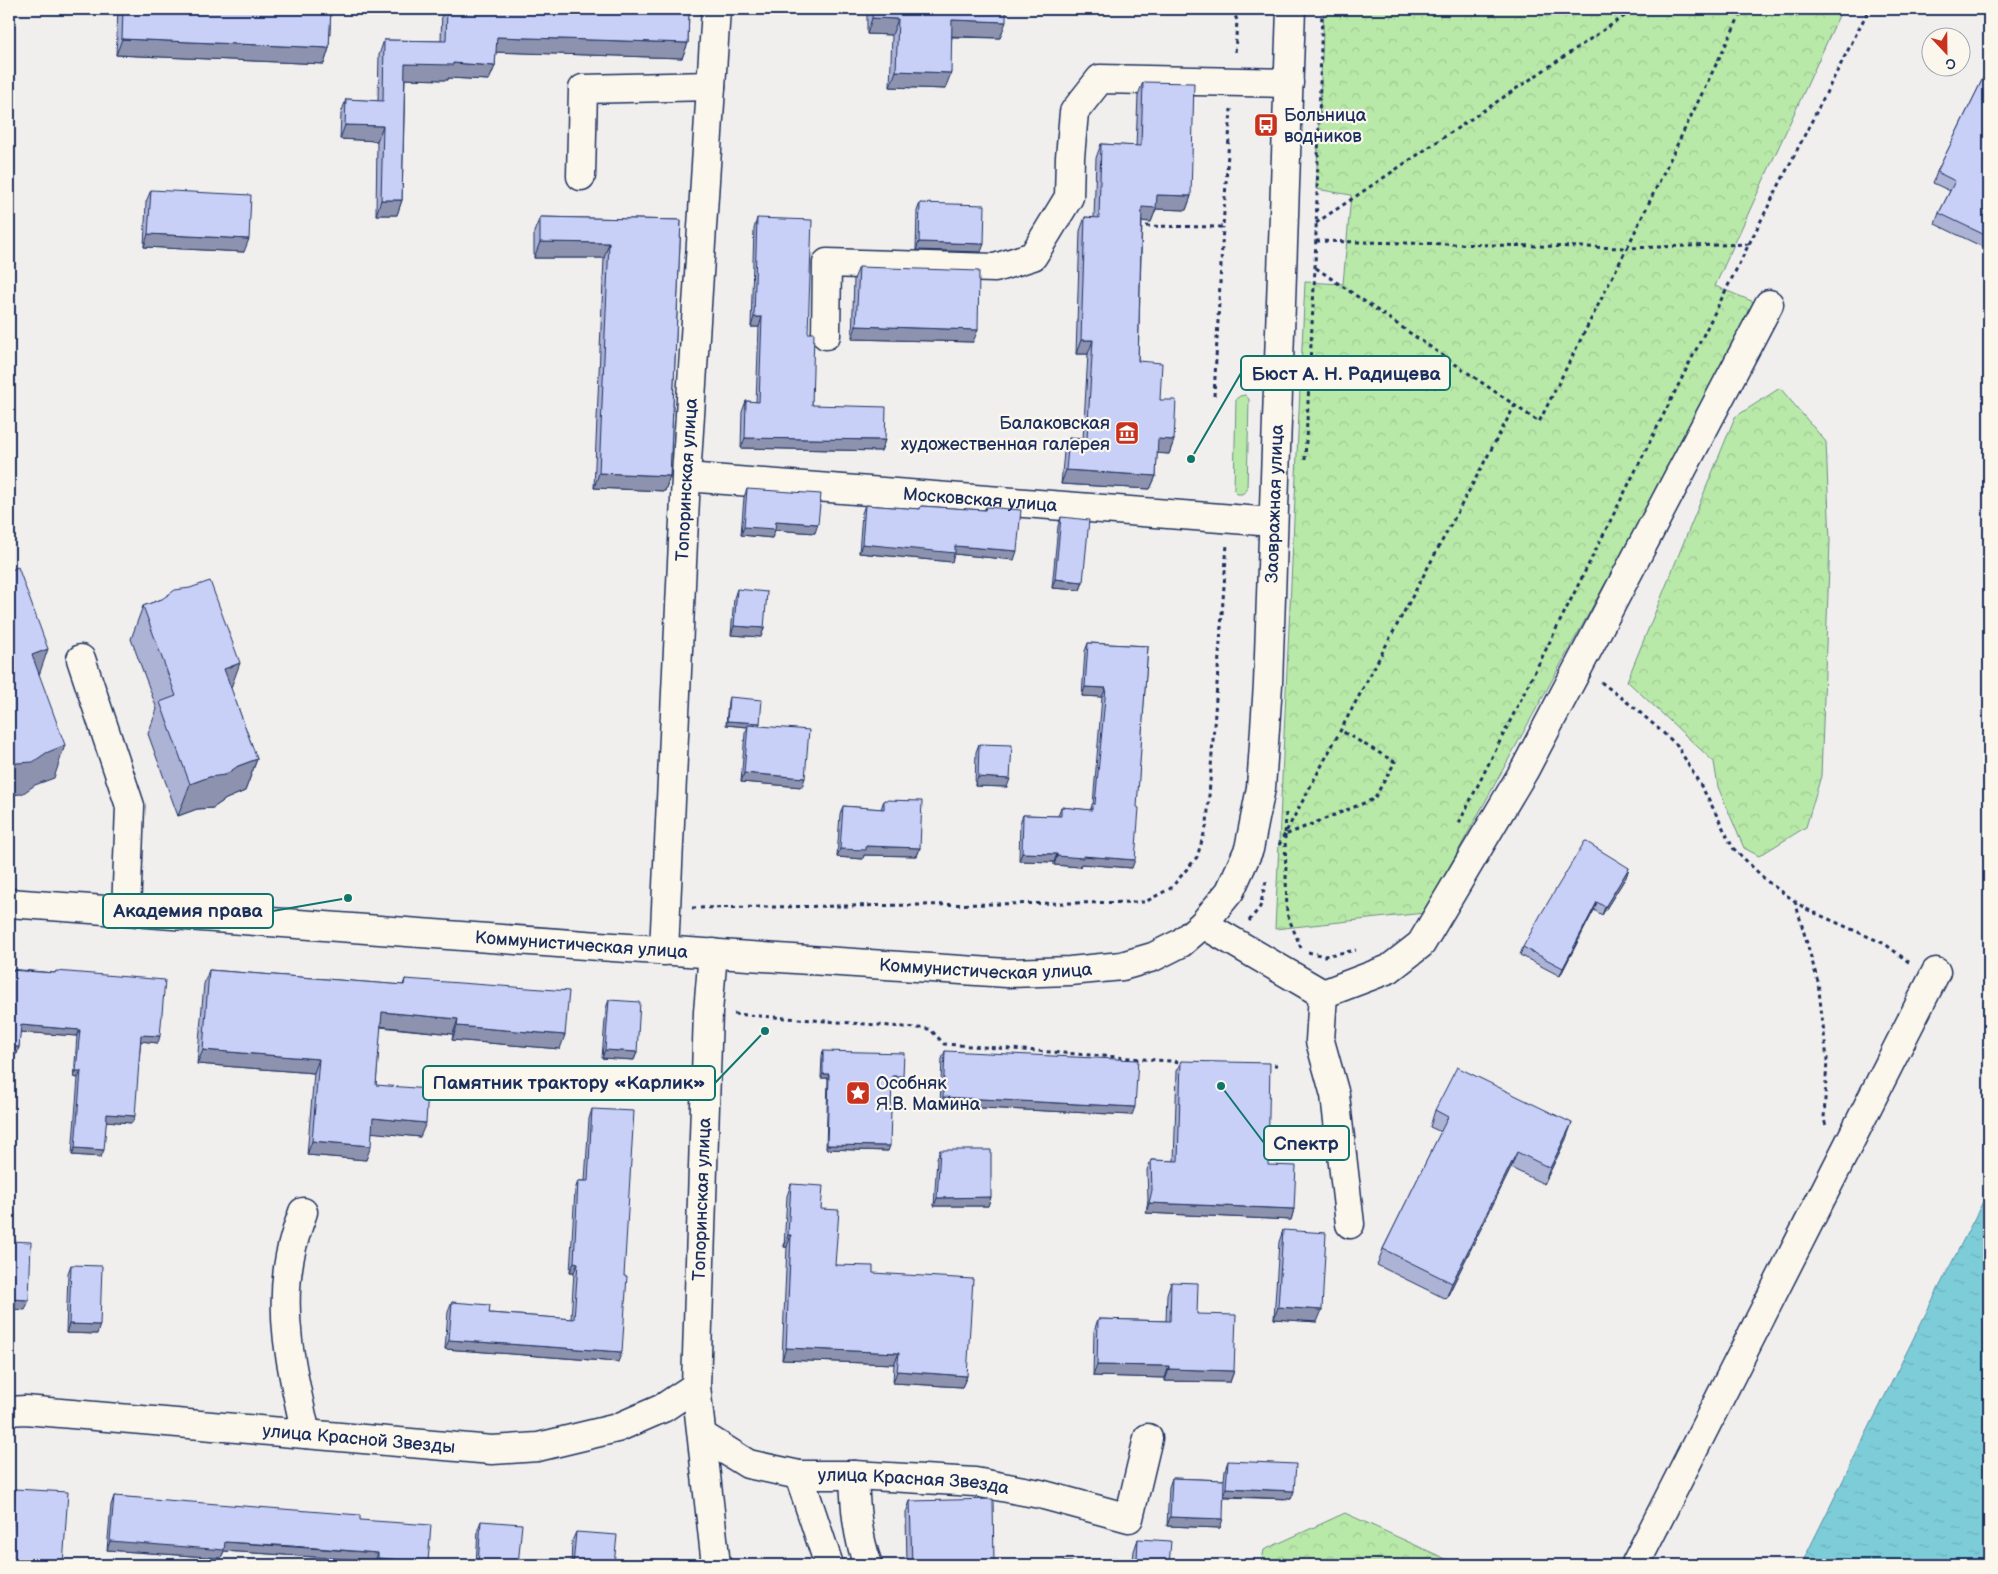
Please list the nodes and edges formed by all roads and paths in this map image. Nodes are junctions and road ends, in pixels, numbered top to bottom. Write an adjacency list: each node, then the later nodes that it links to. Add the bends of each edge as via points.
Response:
1 (716, 9): 10 (main road, Топоринская улица)
2 (1232, 9): 8 (path, via 1237,20)
3 (1291, 9): 9 (main road, Заовражная улица)
4 (1322, 9): 12 (path)
5 (1635, 9): 12 (path)
6 (1743, 9): 17 (path)
7 (1869, 9): 16 (path)
8 (1233, 82): 9 (main road); 14 (path); 20 (main road, via 1100,79 1074,112 1069,197 1033,256 995,268 827,263)
9 (1289, 83): 26 (main road, Заовражная улица)
10 (711, 86): 11 (main road, via 584,88); 24 (main road, Топоринская улица)
11 (581, 176)
12 (1316, 223): 15 (path)
13 (1129, 226): 14 (path)
14 (1223, 227): 21 (path)
15 (1316, 241): 17 (path); 18 (path)
16 (1748, 244): 17 (path); 31 (path)
17 (1627, 248): 22 (path, via 1539,422)
18 (1315, 268): 22 (path); 23 (path)
19 (1768, 304): 28 (main road)
20 (826, 335)
21 (1214, 396)
22 (1515, 405): 29 (path)
23 (1305, 466)
24 (686, 477): 25 (main road, Московская улица); 37 (main road, Топоринская улица)
25 (1228, 518): 26 (main road, Московская улица); 37 (path, via 1207,824 1197,857 1171,888 1145,902)
26 (1273, 522): 39 (main road, Заовражная улица, via 1261,788 1249,849 1230,891)
27 (81, 659): 38 (main road, via 130,806)
28 (1578, 665): 35 (path, via 1677,745 1733,848 1768,882); 46 (main road, via 1525,769 1421,944 1389,969)
29 (1340, 730): 32 (path); 32 (path, via 1396,762 1374,799)
30 (1286, 805): 32 (path)
31 (1454, 831)
32 (1285, 834): 33 (path); 41 (path, via 1287,914 1302,950 1324,956)
33 (1276, 850)
34 (1268, 874): 40 (path, via 1260,907)
35 (1795, 901): 45 (path, via 1885,944); 51 (path, via 1818,982 1827,1059 1824,1119)
36 (9, 903): 38 (main road, Коммунистическая улица)
37 (666, 908): 42 (main road, Топоринская улица)
38 (126, 912): 42 (main road, Коммунистическая улица)
39 (1203, 924): 40 (main road); 44 (main road, Заовражная улица, via 1181,943)
40 (1234, 941): 46 (main road)
41 (1362, 949)
42 (664, 951): 43 (main road, Коммунистическая улица)
43 (713, 953): 44 (main road, Коммунистическая улица, via 1007,972 1122,966); 47 (main road, Топоринская улица)
44 (1153, 957)
45 (1934, 976): 51 (main road)
46 (1323, 994): 53 (main road, via 1320,1040 1336,1095)
47 (708, 1012): 48 (path, via 930,1029 944,1044); 54 (main road, Топоринская улица)
48 (1186, 1062)
49 (1259, 1065): 50 (path)
50 (1277, 1065)
51 (1838, 1165): 64 (main road)
52 (303, 1212): 56 (main road, via 290,1256 285,1311 289,1356)
53 (1350, 1224)
54 (696, 1386): 56 (main road, улица Красной Звезды, via 663,1408 617,1428 538,1447 492,1450); 57 (main road, Топоринская улица)
55 (9, 1411): 56 (main road, улица Красной Звезды)
56 (306, 1434)
57 (703, 1436): 60 (main road, улица Красная Звезда, via 748,1464); 61 (main road, Топоринская улица)
58 (1148, 1438): 59 (main road, улица Красная Звезда, via 1129,1518 1040,1494 975,1482)
59 (854, 1474): 60 (main road, улица Красная Звезда); 63 (main road, via 856,1514)
60 (799, 1476): 62 (main road)
61 (716, 1565)
62 (829, 1565)
63 (868, 1565)
64 (1635, 1565)

